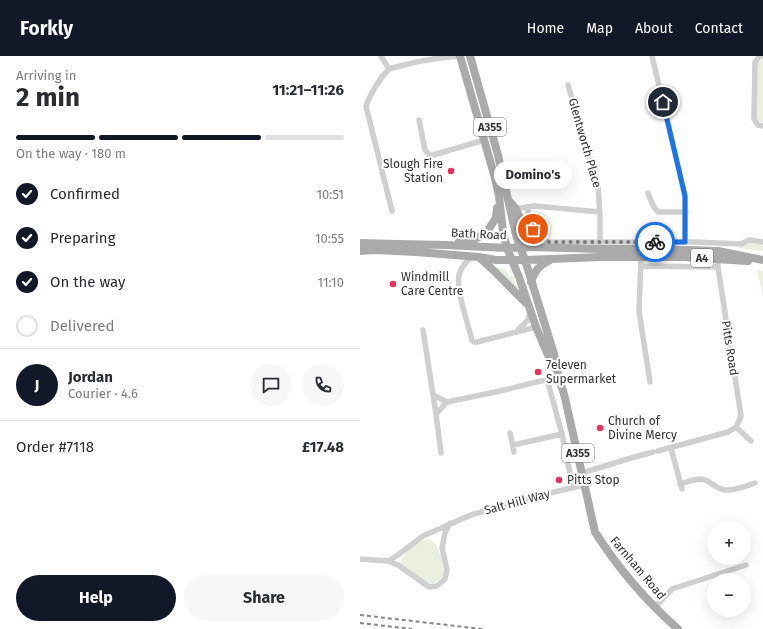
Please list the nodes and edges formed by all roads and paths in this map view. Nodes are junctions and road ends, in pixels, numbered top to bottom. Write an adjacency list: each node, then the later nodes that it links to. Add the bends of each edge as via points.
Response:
1 (381, 56): 7 (street)
2 (459, 56): 6 (street); 11 (main road, A355)
3 (470, 56): 14 (main road, A355)
4 (652, 56): 19 (street, via 685,196)
5 (763, 56): 10 (street, via 755,62 754,119 758,125)
6 (434, 58): 7 (street)
7 (389, 69): 17 (street, via 371,94 366,106)
8 (568, 85): 18 (street, Glentworth Place, via 598,185)
9 (419, 120): 11 (street, via 425,150 430,156)
10 (763, 126)
11 (484, 140): 13 (main road, A355)
12 (648, 192): 19 (street, via 651,203 658,212)
13 (499, 196): 23 (main road, via 496,218 486,233 477,238); 29 (main road, A355)
14 (508, 199): 16 (main road); 26 (main road, A355)
15 (528, 207): 16 (street); 18 (street); 24 (street, Bath Road, via 533,229 538,237 548,242)
16 (516, 209): 27 (main road, via 527,234)
17 (392, 211)
18 (600, 212): 24 (street, Glentworth Place)
19 (686, 212): 20 (street)
20 (685, 242): 21 (street, Bath Road); 24 (street, Bath Road)
21 (763, 242)
22 (360, 243): 25 (main road, Bath Road / A4)
23 (446, 244): 28 (main road, Bath Road / A4); 29 (main road, Bath Road / A4)
24 (600, 246): 27 (main road, Bath Road / A4); 34 (main road, Bath Road / A4, via 658,249)
25 (376, 247): 28 (main road, Bath Road / A4); 30 (main road, Bath Road / A4)
26 (520, 247): 27 (main road, Bath Road / A4); 29 (main road, Bath Road / A4); 36 (main road, A355)
27 (539, 247)
28 (398, 248): 31 (main road, Bath Road / A4)
29 (507, 248): 35 (main road, A355)
30 (360, 251)
31 (475, 257): 35 (main road, Bath Road / A4); 40 (main road, via 492,269); 43 (street, via 463,266 459,275 459,289 472,340 477,342)
32 (641, 257): 33 (main road, Bath Road / A4); 34 (main road, Bath Road / A4); 38 (street)
33 (560, 258): 36 (main road, Bath Road / A4); 39 (main road, via 542,264)
34 (718, 259): 37 (main road, Bath Road / A4); 38 (street); 50 (street, Pitts Road, via 741,416)
35 (512, 260): 36 (main road, Bath Road / A4); 40 (main road, Farnham Road / A355)
36 (525, 260): 39 (main road, Farnham Road / A355)
37 (763, 261)
38 (641, 266): 46 (street, via 639,311)
39 (531, 282): 44 (main road, Farnham Road / A355)
40 (529, 308): 41 (main road, Farnham Road / A355); 43 (street, via 527,321)
41 (536, 327): 43 (street); 44 (main road, Farnham Road / A355)
42 (423, 330): 47 (street)
43 (516, 333)
44 (558, 374): 45 (street); 58 (main road, Farnham Road / A355)
45 (547, 380): 48 (street); 52 (street)
46 (650, 382)
47 (433, 395): 48 (street); 49 (street)
48 (447, 402): 49 (street)
49 (436, 414): 57 (street)
50 (736, 427): 53 (street); 55 (street, via 728,432)
51 (510, 432): 54 (street)
52 (562, 434): 54 (street); 61 (street)
53 (751, 441)
54 (513, 444): 56 (street)
55 (671, 448): 58 (street); 59 (street, via 681,487 696,479 726,490)
56 (514, 452)
57 (441, 453)
58 (582, 473): 60 (main road, Farnham Road / A355)
59 (755, 483)
60 (584, 485): 61 (street, Salt Hill Way); 66 (main road, Farnham Road / A355, via 595,532 623,572)
61 (573, 488): 62 (street, Salt Hill Way, via 533,497)
62 (450, 523): 64 (street, Salt Hill Way, via 423,536); 64 (street, via 442,548 447,570 445,579 437,586 429,587)
63 (360, 559): 64 (street)
64 (388, 561)
65 (734, 565): 66 (street, via 672,589)
66 (655, 607): 67 (main road, Farnham Road / A355)
67 (678, 629)

